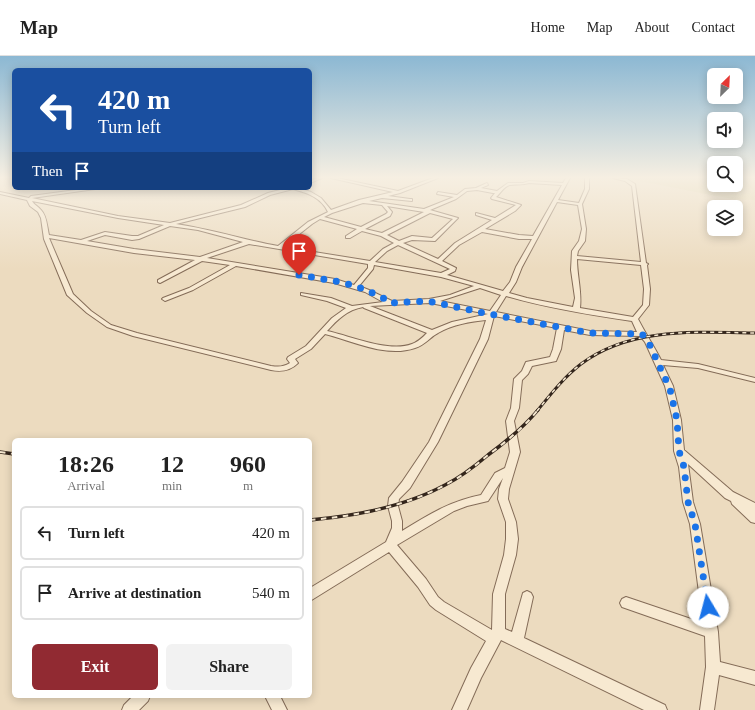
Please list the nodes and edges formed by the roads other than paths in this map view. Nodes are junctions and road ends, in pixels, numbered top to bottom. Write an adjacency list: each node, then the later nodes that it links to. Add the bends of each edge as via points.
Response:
1 (37, 209): 25 (street, via 43,218)
2 (80, 209): 21 (street)
3 (233, 209): 21 (street)
4 (329, 209): 16 (street)
5 (340, 209): 16 (street)
6 (387, 209): 22 (street, via 389,215)
7 (409, 209): 14 (street)
8 (428, 209): 14 (street)
9 (443, 209): 17 (street)
10 (515, 209): 20 (street)
11 (552, 209): 27 (street)
12 (581, 209): 32 (street, via 584,229 582,241 575,251)
13 (637, 209): 36 (street)
14 (420, 210): 15 (street)
15 (430, 211): 24 (street); 30 (street, via 456,218 433,240 412,238)
16 (330, 212): 19 (street)
17 (459, 213)
18 (478, 214): 20 (street)
19 (321, 218): 22 (street); 31 (street, via 310,223)
20 (496, 220): 23 (street)
21 (166, 226): 28 (street, via 139,237 106,233); 29 (street, via 198,229)
22 (362, 229): 24 (street); 26 (street)
23 (481, 230): 27 (street); 34 (street, via 457,244)
24 (383, 235): 30 (street)
25 (46, 236): 28 (street); 53 (street, via 70,295 109,326 129,333 282,370 294,363 291,359 309,347)
26 (348, 238)
27 (535, 238): 43 (street)
28 (79, 242): 33 (street)
29 (250, 242): 31 (street); 33 (street)
30 (399, 244): 34 (street); 35 (street, via 388,247)
31 (280, 247): 35 (street)
32 (576, 256): 36 (street); 49 (street)
33 (201, 259): 37 (street); 39 (street)
34 (438, 262): 38 (street, via 454,268)
35 (371, 263): 38 (street); 40 (street, via 371,268)
36 (645, 264): 51 (street, via 646,304)
37 (235, 265): 40 (street); 44 (street)
38 (442, 275): 41 (street)
39 (160, 281)
40 (356, 286): 46 (street)
41 (481, 286): 43 (street); 45 (street)
42 (303, 294): 48 (street)
43 (505, 294): 49 (street); 50 (street)
44 (165, 299)
45 (428, 301): 46 (street); 50 (street)
46 (390, 303): 47 (street)
47 (364, 306): 48 (street); 54 (street)
48 (351, 308): 53 (street, via 333,320)
49 (576, 310): 51 (street)
50 (490, 316): 52 (street); 54 (street, via 457,322); 63 (street, via 484,338 436,436 406,486 394,498 393,506 397,521)
51 (635, 319): 55 (street)
52 (561, 327): 55 (street, via 605,334); 59 (street, via 553,359 529,364 518,379 510,421 515,452)
53 (323, 332): 54 (street, via 396,349 421,343)
54 (433, 332)
55 (642, 334): 56 (street)
56 (657, 362): 57 (street, via 698,366); 58 (street, via 670,389 677,420)
57 (755, 380)
58 (679, 451): 60 (street); 67 (street, via 684,467 688,502 695,524)
59 (509, 470): 63 (street, via 498,476 484,498 463,502 450,508); 68 (street, via 503,499 511,522 512,539 499,594)
60 (729, 495): 61 (street); 62 (street)
61 (755, 508)
62 (755, 519)
63 (391, 543): 64 (street); 68 (street, via 434,601 445,610)
64 (312, 594)
65 (527, 597): 69 (street)
66 (626, 603): 67 (street)
67 (711, 632): 70 (street)
68 (496, 636): 69 (street); 76 (street)
69 (517, 642): 77 (street)
70 (713, 667): 71 (street); 78 (street)
71 (755, 678)
72 (141, 698): 74 (street)
73 (273, 698): 75 (street)
74 (129, 710)
75 (280, 710)
76 (459, 710)
77 (660, 710)
78 (707, 710)

